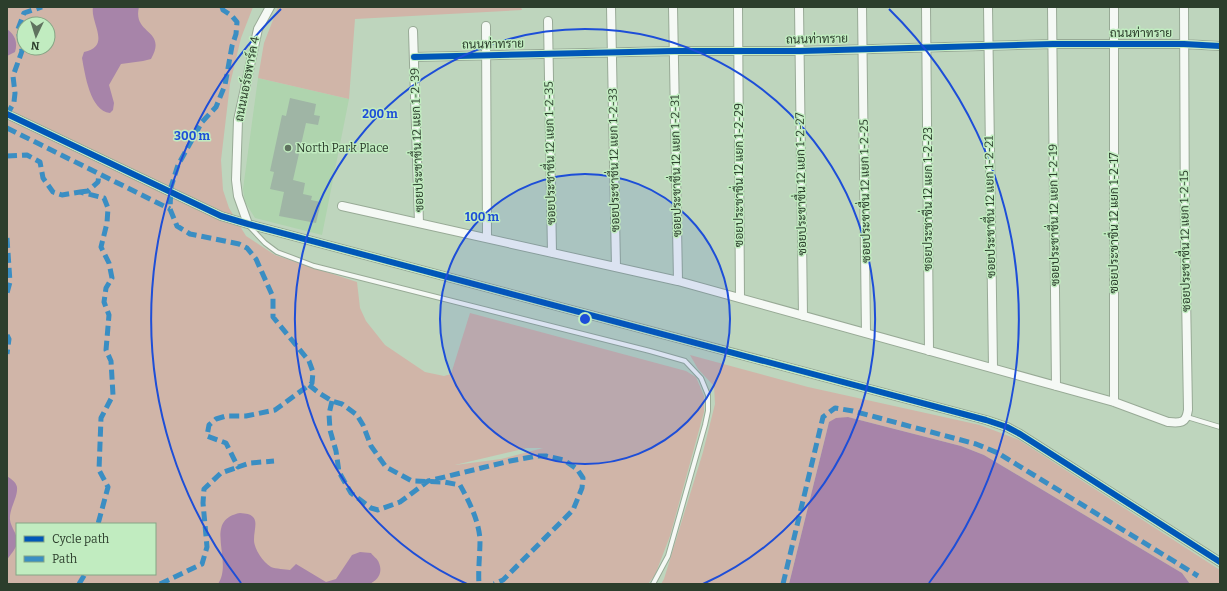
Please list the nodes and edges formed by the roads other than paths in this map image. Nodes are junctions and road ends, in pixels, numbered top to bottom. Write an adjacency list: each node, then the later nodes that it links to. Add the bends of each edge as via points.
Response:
1 (270, 7): 32 (street, ถนนนอร์ธพาร์ค 4, via 258,29 238,120 236,180 238,196)
2 (611, 7): 25 (street, ซอยประชาชื่น 12 แยก 1-2-33)
3 (673, 7): 22 (street, ซอยประชาชื่น 12 แยก 1-2-31)
4 (738, 7): 23 (street, ซอยประชาชื่น 12 แยก 1-2-29)
5 (799, 7): 24 (street, ซอยประชาชื่น 12 แยก 1-2-27)
6 (862, 7): 21 (street, ซอยประชาชื่น 12 แยก 1-2-25)
7 (926, 7): 20 (street, ซอยประชาชื่น 12 แยก 1-2-23)
8 (988, 7): 18 (street, ซอยประชาชื่น 12 แยก 1-2-21)
9 (1052, 7): 15 (street, ซอยประชาชื่น 12 แยก 1-2-19)
10 (1114, 7): 16 (street, ซอยประชาชื่น 12 แยก 1-2-17)
11 (1184, 7): 17 (street, ซอยประชาชื่น 12 แยก 1-2-15)
12 (548, 21): 26 (street, ซอยประชาชื่น 12 แยก 1-2-35)
13 (486, 26): 27 (street)
14 (413, 31): 28 (street, ซอยประชาชื่น 12 แยก 1-2-39)
15 (1053, 44): 16 (street, ถนนท่าทราย); 18 (street, ถนนท่าทราย); 42 (street, ซอยประชาชื่น 12 แยก 1-2-19)
16 (1114, 44): 17 (street, ถนนท่าทราย); 43 (street, ซอยประชาชื่น 12 แยก 1-2-17)
17 (1184, 44): 19 (street, ถนนท่าทราย); 44 (street, ซอยประชาชื่น 12 แยก 1-2-15)
18 (988, 46): 20 (street, ถนนท่าทราย); 41 (street, ซอยประชาชื่น 12 แยก 1-2-21)
19 (1220, 46)
20 (926, 48): 21 (street, ถนนท่าทราย); 40 (street, ซอยประชาชื่น 12 แยก 1-2-23)
21 (863, 50): 24 (street, ถนนท่าทราย); 39 (street, ซอยประชาชื่น 12 แยก 1-2-25)
22 (674, 51): 23 (street, ถนนท่าทราย); 25 (street, ถนนท่าทราย); 36 (street, ซอยประชาชื่น 12 แยก 1-2-31)
23 (738, 51): 24 (street, ถนนท่าทราย); 37 (street, ซอยประชาชื่น 12 แยก 1-2-29)
24 (800, 51): 38 (street, ซอยประชาชื่น 12 แยก 1-2-27)
25 (611, 52): 26 (street, ถนนท่าทราย); 35 (street, ซอยประชาชื่น 12 แยก 1-2-33)
26 (548, 54): 27 (street, ถนนท่าทราย); 34 (street, ซอยประชาชื่น 12 แยก 1-2-35)
27 (487, 56): 28 (street, ถนนท่าทราย); 33 (street)
28 (414, 57): 31 (street, ซอยประชาชื่น 12 แยก 1-2-39)
29 (7, 114): 32 (street, via 221,216)
30 (342, 206): 31 (street)
31 (419, 223): 33 (street)
32 (248, 224): 46 (street, via 1007,427); 47 (lane, via 265,244 277,252 314,266 685,361 701,378 708,395 708,410 668,556)
33 (487, 238): 34 (street)
34 (552, 253): 35 (street)
35 (616, 267): 36 (street)
36 (678, 281): 37 (street)
37 (740, 298): 38 (street)
38 (803, 316): 39 (street)
39 (866, 333): 40 (street)
40 (929, 351): 41 (street)
41 (993, 368): 42 (street)
42 (1056, 386): 43 (street)
43 (1114, 402): 44 (street, via 1168,422 1182,422)
44 (1187, 417): 45 (lane)
45 (1220, 427)
46 (1220, 562)
47 (653, 584)

